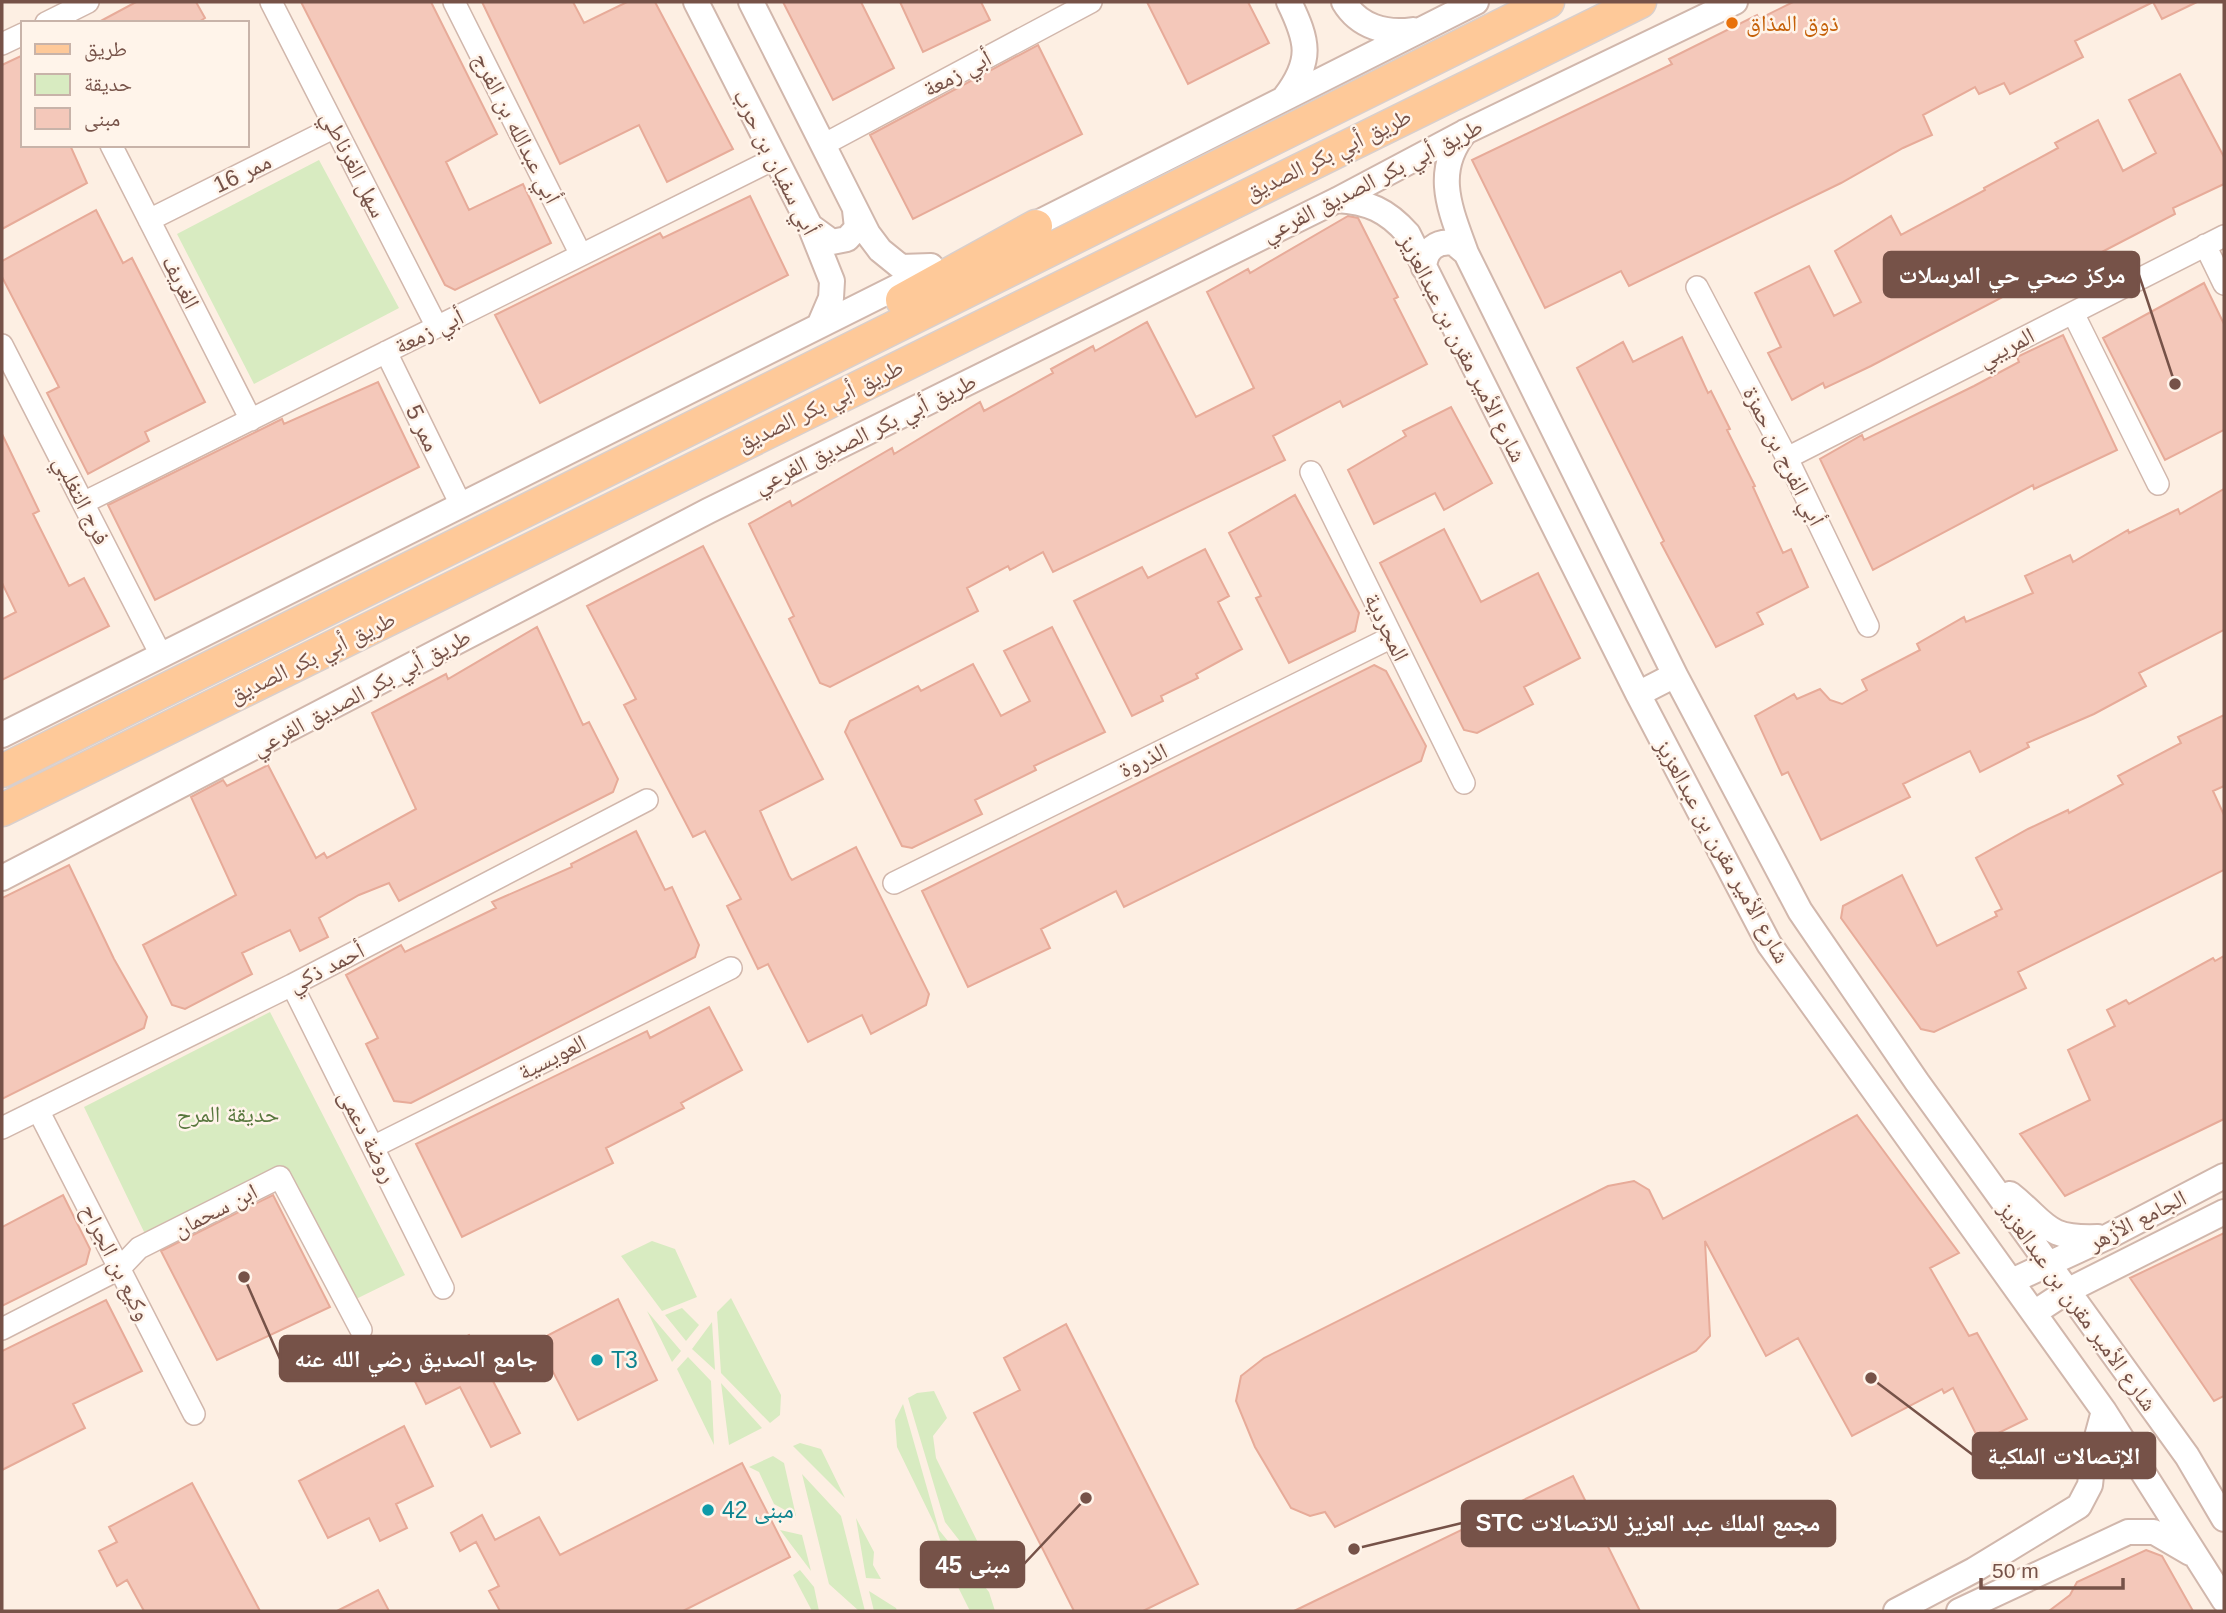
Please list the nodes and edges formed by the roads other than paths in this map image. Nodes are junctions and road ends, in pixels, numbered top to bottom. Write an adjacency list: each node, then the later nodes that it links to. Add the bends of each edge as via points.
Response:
1 (88, 2): 13 (street)
2 (271, 2): 18 (street, سهل الغرناطي)
3 (454, 2): 30 (street, أبي عبدالله بن الفرج)
4 (696, 2): 22 (street, أبي سفيان بن حرب)
5 (751, 2): 20 (street)
6 (1091, 2): 20 (street, أبي زمعة)
7 (1289, 2): 17 (street, via 1306,47 1300,75)
8 (1344, 2): 14 (street, via 1369,26 1395,33)
9 (1476, 2): 14 (street)
10 (1548, 2): 46 (main road, طريق أبي بكر الصديق)
11 (1640, 2): 56 (main road, طريق أبي بكر الصديق)
12 (1735, 2): 19 (street, طريق أبي بكر الصديق الفرعي)
13 (49, 21)
14 (1421, 29): 17 (street)
15 (21, 35): 16 (street)
16 (2, 44)
17 (1283, 99): 27 (street)
18 (335, 127): 25 (street, ممر 16); 37 (street, سهل الغرناطي)
19 (1465, 132): 23 (street, طريق أبي بكر الصديق الفرعي); 29 (street, شارع الأمير مقرن بن عبدالعزيز, via 1450,154 1445,180)
20 (823, 145): 24 (street)
21 (112, 147): 25 (street, الغريف)
22 (774, 159): 26 (street, أبي سفيان بن حرب); 30 (street, أبي زمعة)
23 (1337, 201): 32 (street, شارع الأمير مقرن بن عبدالعزيز, via 1359,201 1395,219 1408,234); 57 (street, طريق أبي بكر الصديق الفرعي, via 708,511)
24 (855, 210): 26 (street, via 857,228 847,239 832,242); 31 (street, via 880,250 901,267)
25 (149, 220): 40 (street, الغريف)
26 (810, 226): 36 (street, أبي سفيان بن حرب, via 832,281 831,298)
27 (1036, 226): 31 (street); 46 (main road)
28 (2215, 241): 33 (street); 35 (street, المريبي)
29 (1466, 253): 32 (street, via 1454,243 1439,243 1427,253); 50 (street, شارع الأمير مقرن بن عبدالعزيز)
30 (581, 255): 37 (street, أبي زمعة)
31 (942, 265): 36 (street)
32 (1424, 268): 51 (street, شارع الأمير مقرن بن عبدالعزيز)
33 (2224, 284)
34 (1698, 287): 41 (street, أبي الفرج بن حمزة)
35 (2073, 313): 41 (street, المريبي); 43 (street)
36 (819, 326): 45 (street)
37 (437, 327): 39 (street, أبي زمعة)
38 (2, 345): 44 (street, فرج التغلبي)
39 (386, 352): 40 (street, أبي زمعة); 45 (street, ممر 5)
40 (251, 419): 44 (street, أبي زمعة)
41 (1787, 458): 47 (street, أبي الفرج بن حمزة)
42 (1311, 472): 48 (street, المجردية)
43 (2158, 484)
44 (83, 503): 49 (street, فرج التغلبي)
45 (460, 503): 49 (street)
46 (517, 513): 53 (main road, طريق أبي بكر الصديق)
47 (1868, 626)
48 (1392, 637): 54 (street, المجردية); 58 (street, الذروة)
49 (161, 655): 52 (street)
50 (1675, 675): 51 (street); 64 (street, شارع الأمير مقرن بن عبدالعزيز, via 1800,911)
51 (1638, 694): 72 (street, شارع الأمير مقرن بن عبدالعزيز, via 1769,944)
52 (2, 735)
53 (2, 771)
54 (1464, 783)
55 (647, 800): 60 (street, أحمد ذكي)
56 (2, 810)
57 (2, 878)
58 (894, 883)
59 (731, 968): 63 (street, العويسية)
60 (292, 985): 61 (street, أحمد ذكي); 63 (street, روضة دعمى)
61 (38, 1111): 62 (street, أحمد ذكي); 71 (street, وكيع بن الجراح)
62 (2, 1128)
63 (373, 1146): 73 (street, روضة دعمى)
64 (1983, 1175): 68 (street, via 2067,1238); 70 (street, شارع الأمير مقرن بن عبدالعزيز)
65 (2224, 1176): 66 (street, الجامع الأزهر)
66 (2158, 1210): 68 (street, الجامع الأزهر); 69 (street)
67 (2224, 1212): 69 (street, الجامع الأزهر)
68 (2109, 1236): 70 (street, الجامع الأزهر)
69 (2173, 1237): 74 (street, الجامع الأزهر)
70 (2048, 1264): 72 (street, الجامع الأزهر); 74 (street, شارع الأمير مقرن بن عبدالعزيز)
71 (120, 1269): 76 (street, ابن سحمان); 77 (street, ابن سحمان, via 139,1248 280,1177); 79 (street, وكيع بن الجراح)
72 (2012, 1281): 75 (street, شارع الأمير مقرن بن عبدالعزيز)
73 (443, 1288)
74 (2069, 1290): 75 (street, الجامع الأزهر); 80 (street, شارع الأمير مقرن بن عبدالعزيز, via 2187,1456)
75 (2034, 1312): 78 (street, شارع الأمير مقرن بن عبدالعزيز)
76 (2, 1329)
77 (361, 1329)
78 (2104, 1411): 81 (street, شارع الأمير مقرن بن عبدالعزيز); 83 (street, via 2090,1485 2079,1506)
79 (194, 1414)
80 (2224, 1519)
81 (2194, 1555): 82 (street, شارع الأمير مقرن بن عبدالعزيز); 84 (street, via 2154,1532 2128,1532)
82 (2224, 1600)
83 (1896, 1611)
84 (1959, 1611)

